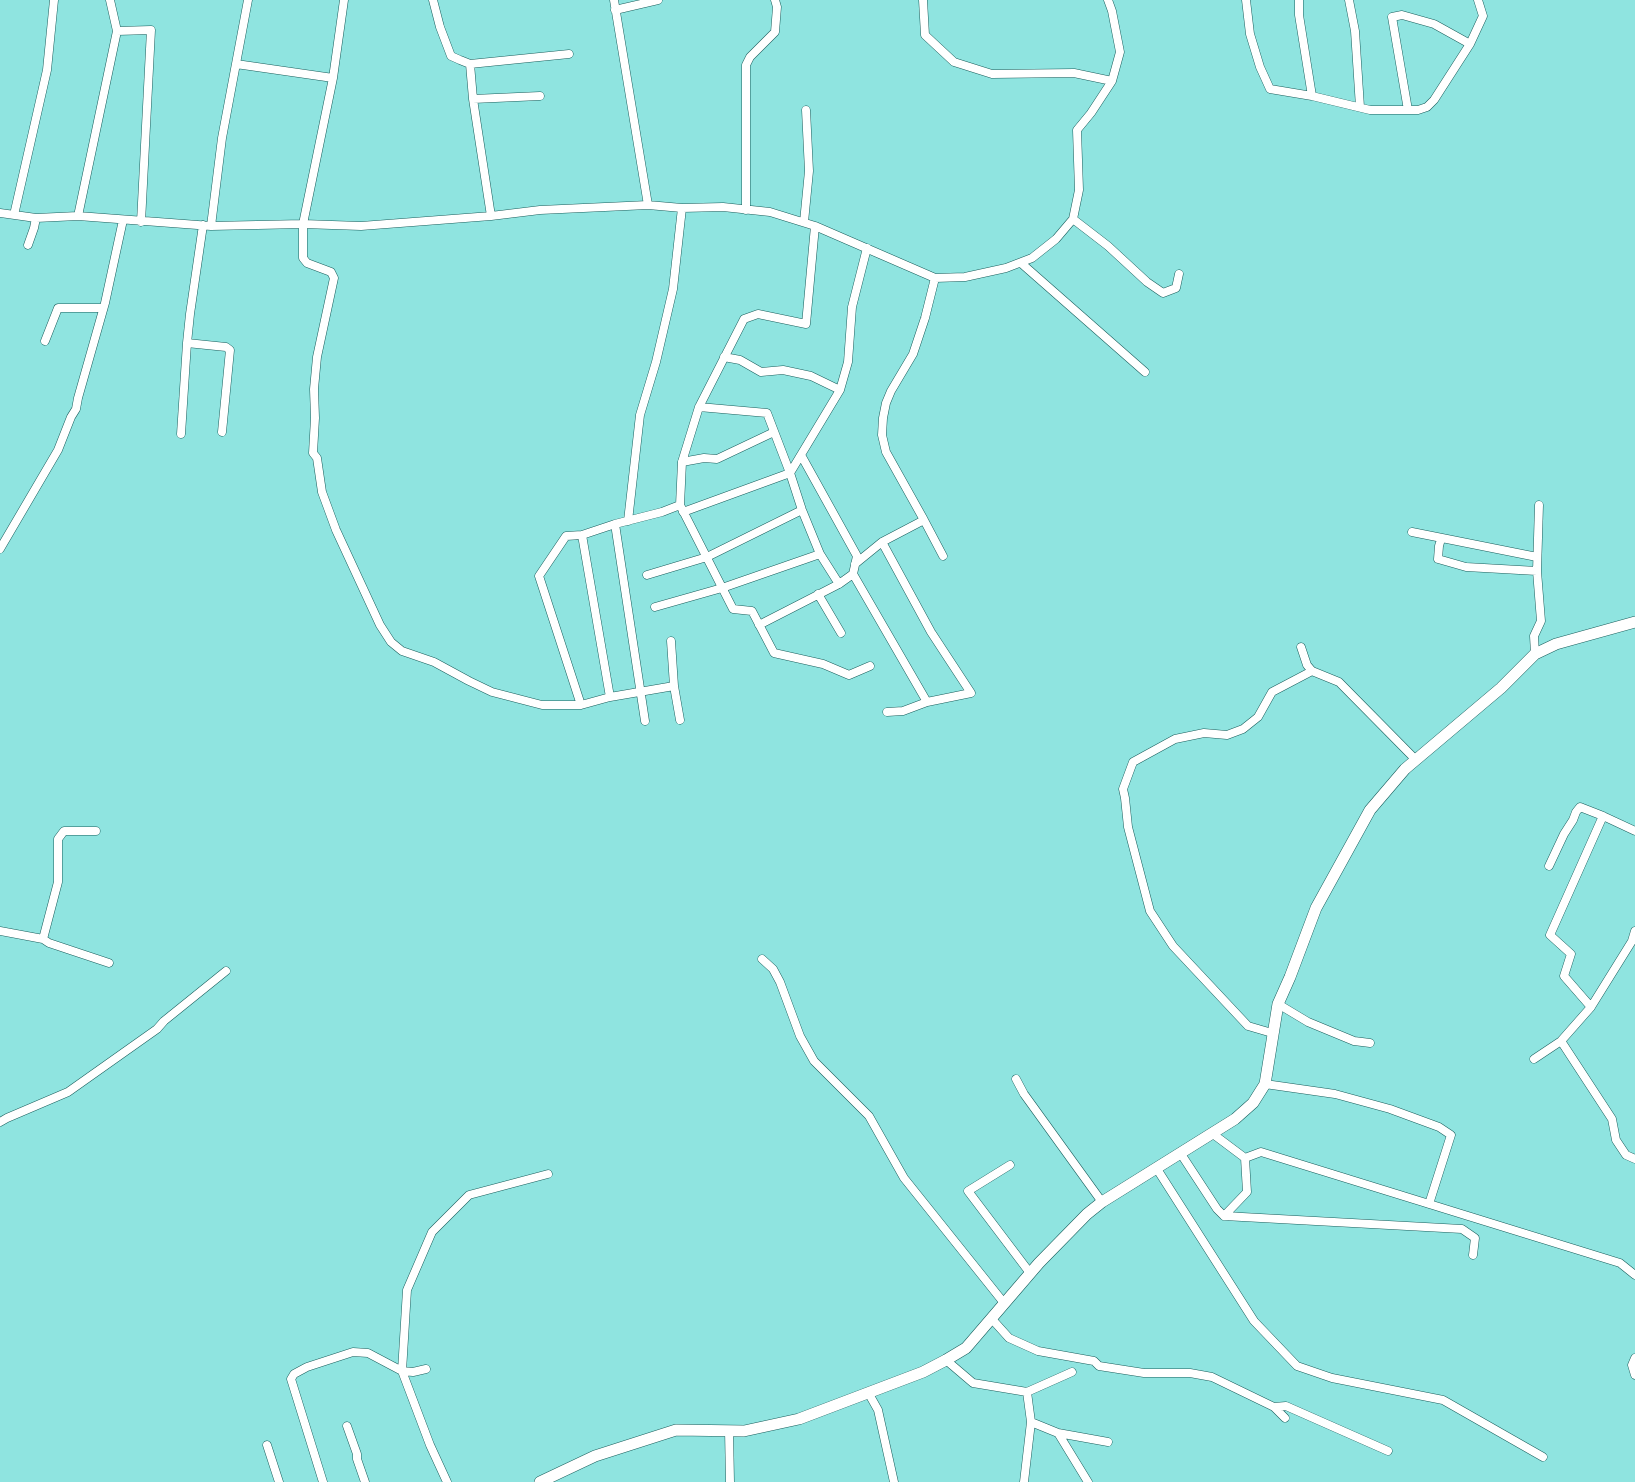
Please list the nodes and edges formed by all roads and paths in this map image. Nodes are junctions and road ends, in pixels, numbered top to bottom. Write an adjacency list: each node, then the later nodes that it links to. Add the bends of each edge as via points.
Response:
1 (54, 0): 33 (street, via 47,70)
2 (110, 0): 16 (street)
3 (248, 0): 19 (street)
4 (344, 0): 21 (street)
5 (433, 0): 20 (street, via 451,56)
6 (614, 0): 15 (street)
7 (658, 0): 15 (street)
8 (775, 0): 31 (street, via 775,32 746,65)
9 (924, 0): 22 (street, via 926,35 954,62 992,74 1074,73)
10 (1108, 0): 22 (street, via 1120,52)
11 (1246, 0): 24 (street, via 1250,34 1270,89)
12 (1299, 0): 24 (street)
13 (1349, 0): 26 (street, via 1355,31)
14 (1478, 0): 17 (street, via 1483,16)
15 (615, 10): 29 (street)
16 (117, 31): 34 (street); 39 (street, via 152,30)
17 (1470, 44): 28 (street, via 1434,100 1427,107); 28 (street, via 1434,24 1402,15 1392,17)
18 (568, 54): 20 (street)
19 (236, 64): 21 (street); 42 (street)
20 (470, 64): 25 (street)
21 (333, 78): 41 (street)
22 (1112, 81): 37 (street, via 1077,130 1079,190)
23 (540, 96): 25 (street)
24 (1312, 96): 26 (street)
25 (473, 99): 35 (street)
26 (1360, 107): 28 (street)
27 (806, 110): 40 (street, via 810,171)
28 (1408, 110)
29 (648, 205): 30 (street); 35 (street, via 540,210)
30 (682, 208): 31 (street); 66 (street, via 673,289 640,415)
31 (746, 210): 40 (street, via 770,212)
32 (0, 213): 33 (street)
33 (14, 215): 36 (street)
34 (78, 216): 36 (street); 38 (street)
35 (491, 216): 41 (street, via 361,226)
36 (36, 218): 44 (street)
37 (1073, 219): 46 (street, via 1056,239); 47 (street, via 1163,293 1176,288)
38 (123, 220): 39 (street); 49 (street)
39 (141, 222): 42 (street)
40 (804, 222): 43 (street)
41 (303, 224): 42 (street); 97 (street, via 303,258 307,263 332,272 334,278 317,357 313,453 317,458 322,492 336,530 380,625 391,642 402,651 434,662 492,692 542,705)
42 (207, 225): 51 (street)
43 (815, 226): 45 (street); 52 (street, via 806,324 758,314 744,319)
44 (28, 245)
45 (867, 248): 48 (street); 54 (street, via 852,307 848,362)
46 (1020, 263): 48 (street, via 965,277); 53 (street)
47 (1179, 274)
48 (934, 278): 65 (street, via 913,354 886,403 882,435 886,452)
49 (103, 308): 50 (street, via 58,308); 72 (street, via 76,409 58,450)
50 (45, 341)
51 (187, 343): 56 (street, via 230,350); 58 (street)
52 (724, 357): 54 (street, via 740,360 761,372 783,370 812,376); 55 (street)
53 (1145, 372)
54 (840, 390): 59 (street)
55 (699, 407): 57 (street, via 767,413); 60 (street)
56 (222, 432)
57 (774, 432): 60 (street, via 717,459); 61 (street)
58 (180, 434)
59 (801, 456): 61 (street); 77 (street, via 857,556)
60 (682, 462): 63 (street)
61 (790, 473): 63 (street); 64 (street)
62 (1539, 505): 76 (street)
63 (681, 509): 66 (street); 75 (street)
64 (802, 510): 73 (street); 75 (street)
65 (924, 520): 71 (street); 74 (street)
66 (628, 521): 67 (street)
67 (615, 524): 69 (street); 94 (street)
68 (1412, 532): 70 (street)
69 (582, 535): 95 (street); 97 (street, via 566,536 539,576)
70 (1441, 539): 76 (street); 78 (street, via 1438,560 1466,567)
71 (882, 542): 77 (street); 96 (street, via 931,632 971,693)
72 (0, 549)
73 (820, 554): 81 (street); 82 (street)
74 (943, 556)
75 (706, 557): 80 (street); 82 (street)
76 (1538, 558): 78 (street)
77 (855, 564): 79 (street)
78 (1537, 571): 90 (street, via 1541,621 1534,636)
79 (852, 574): 81 (street); 96 (street)
80 (647, 575)
81 (839, 584): 83 (street)
82 (722, 588): 84 (street); 86 (street, via 733,610 752,611)
83 (818, 594): 86 (street); 87 (street)
84 (655, 608)
85 (1635, 622): 90 (main road, via 1556,644)
86 (759, 625): 91 (street, via 774,653 823,664 850,675)
87 (840, 633)
88 (671, 641): 93 (street)
89 (1301, 647): 92 (street)
90 (1535, 654): 101 (main road, via 1501,688)
91 (870, 666)
92 (1312, 671): 101 (street, via 1339,682); 114 (street, via 1272,692 1258,717 1243,730 1227,735 1204,734 1176,739 1133,762 1123,789 1128,827 1150,911 1173,946 1248,1026)
93 (674, 686): 94 (street); 99 (street)
94 (640, 692): 95 (street); 100 (street)
95 (610, 697): 97 (street)
96 (927, 702): 98 (street, via 903,711)
97 (581, 705)
98 (887, 712)
99 (680, 720)
100 (645, 722)
101 (1416, 760): 112 (main road, via 1370,810 1316,908)
102 (1603, 816): 104 (street); 105 (street, via 1580,807); 113 (street, via 1550,935 1571,954 1564,976)
103 (96, 831): 108 (street, via 64,831 58,838 58,882)
104 (1635, 831)
105 (1549, 866)
106 (0, 931): 108 (street)
107 (1635, 931): 113 (street)
108 (43, 939): 110 (street)
109 (762, 959): 134 (street, via 780,982 800,1036 814,1061 869,1116 904,1178)
110 (108, 963)
111 (226, 971): 120 (street, via 157,1029 68,1092)
112 (1278, 1004): 114 (main road); 116 (street, via 1308,1022 1354,1041)
113 (1591, 1007): 115 (street)
114 (1272, 1033): 119 (main road)
115 (1561, 1041): 117 (street); 124 (street, via 1612,1119 1616,1140 1626,1155)
116 (1370, 1043)
117 (1534, 1059)
118 (1016, 1079): 128 (street)
119 (1265, 1084): 121 (main road, via 1253,1103); 129 (street, via 1335,1094 1390,1109 1439,1127 1451,1135)
120 (0, 1122)
121 (1212, 1134): 122 (main road); 123 (street)
122 (1181, 1154): 126 (main road); 130 (street)
123 (1245, 1158): 129 (street, via 1261,1152); 130 (street, via 1247,1192)
124 (1635, 1159)
125 (1010, 1165): 132 (street, via 968,1191)
126 (1157, 1169): 128 (main road); 153 (street, via 1254,1321 1297,1366 1332,1378 1443,1400)
127 (548, 1174): 139 (street, via 469,1195 432,1232 407,1290)
128 (1102, 1202): 132 (main road)
129 (1429, 1204): 133 (street, via 1620,1264)
130 (1224, 1216): 131 (street, via 1462,1229 1475,1238)
131 (1473, 1255)
132 (1030, 1273): 134 (main road)
133 (1635, 1275)
134 (1004, 1303): 135 (main road)
135 (991, 1318): 137 (main road, via 966,1348); 144 (street, via 1008,1338 1038,1351 1144,1373 1190,1373 1212,1377)
136 (1635, 1358): 141 (street, via 1632,1365)
137 (946, 1360): 142 (street, via 973,1383); 143 (main road)
138 (426, 1369): 139 (street)
139 (402, 1372): 155 (street, via 368,1353 353,1352 294,1374 291,1379); 157 (street)
140 (1072, 1372): 142 (street)
141 (1635, 1375)
142 (1027, 1392): 146 (street)
143 (868, 1394): 148 (main road, via 799,1420 744,1431); 160 (street, via 878,1410)
144 (1274, 1407): 145 (street); 152 (street, via 1286,1406)
145 (1285, 1418)
146 (1031, 1422): 149 (street); 161 (street)
147 (347, 1426): 156 (street)
148 (729, 1430): 158 (main road, via 676,1430 595,1456); 159 (street)
149 (1058, 1433): 150 (street); 162 (street)
150 (1108, 1442)
151 (267, 1445): 154 (street)
152 (1388, 1451)
153 (1543, 1457)
154 (280, 1482)
155 (323, 1482)
156 (365, 1482)
157 (447, 1482)
158 (540, 1482)
159 (730, 1482)
160 (894, 1482)
161 (1024, 1482)
162 (1088, 1482)

